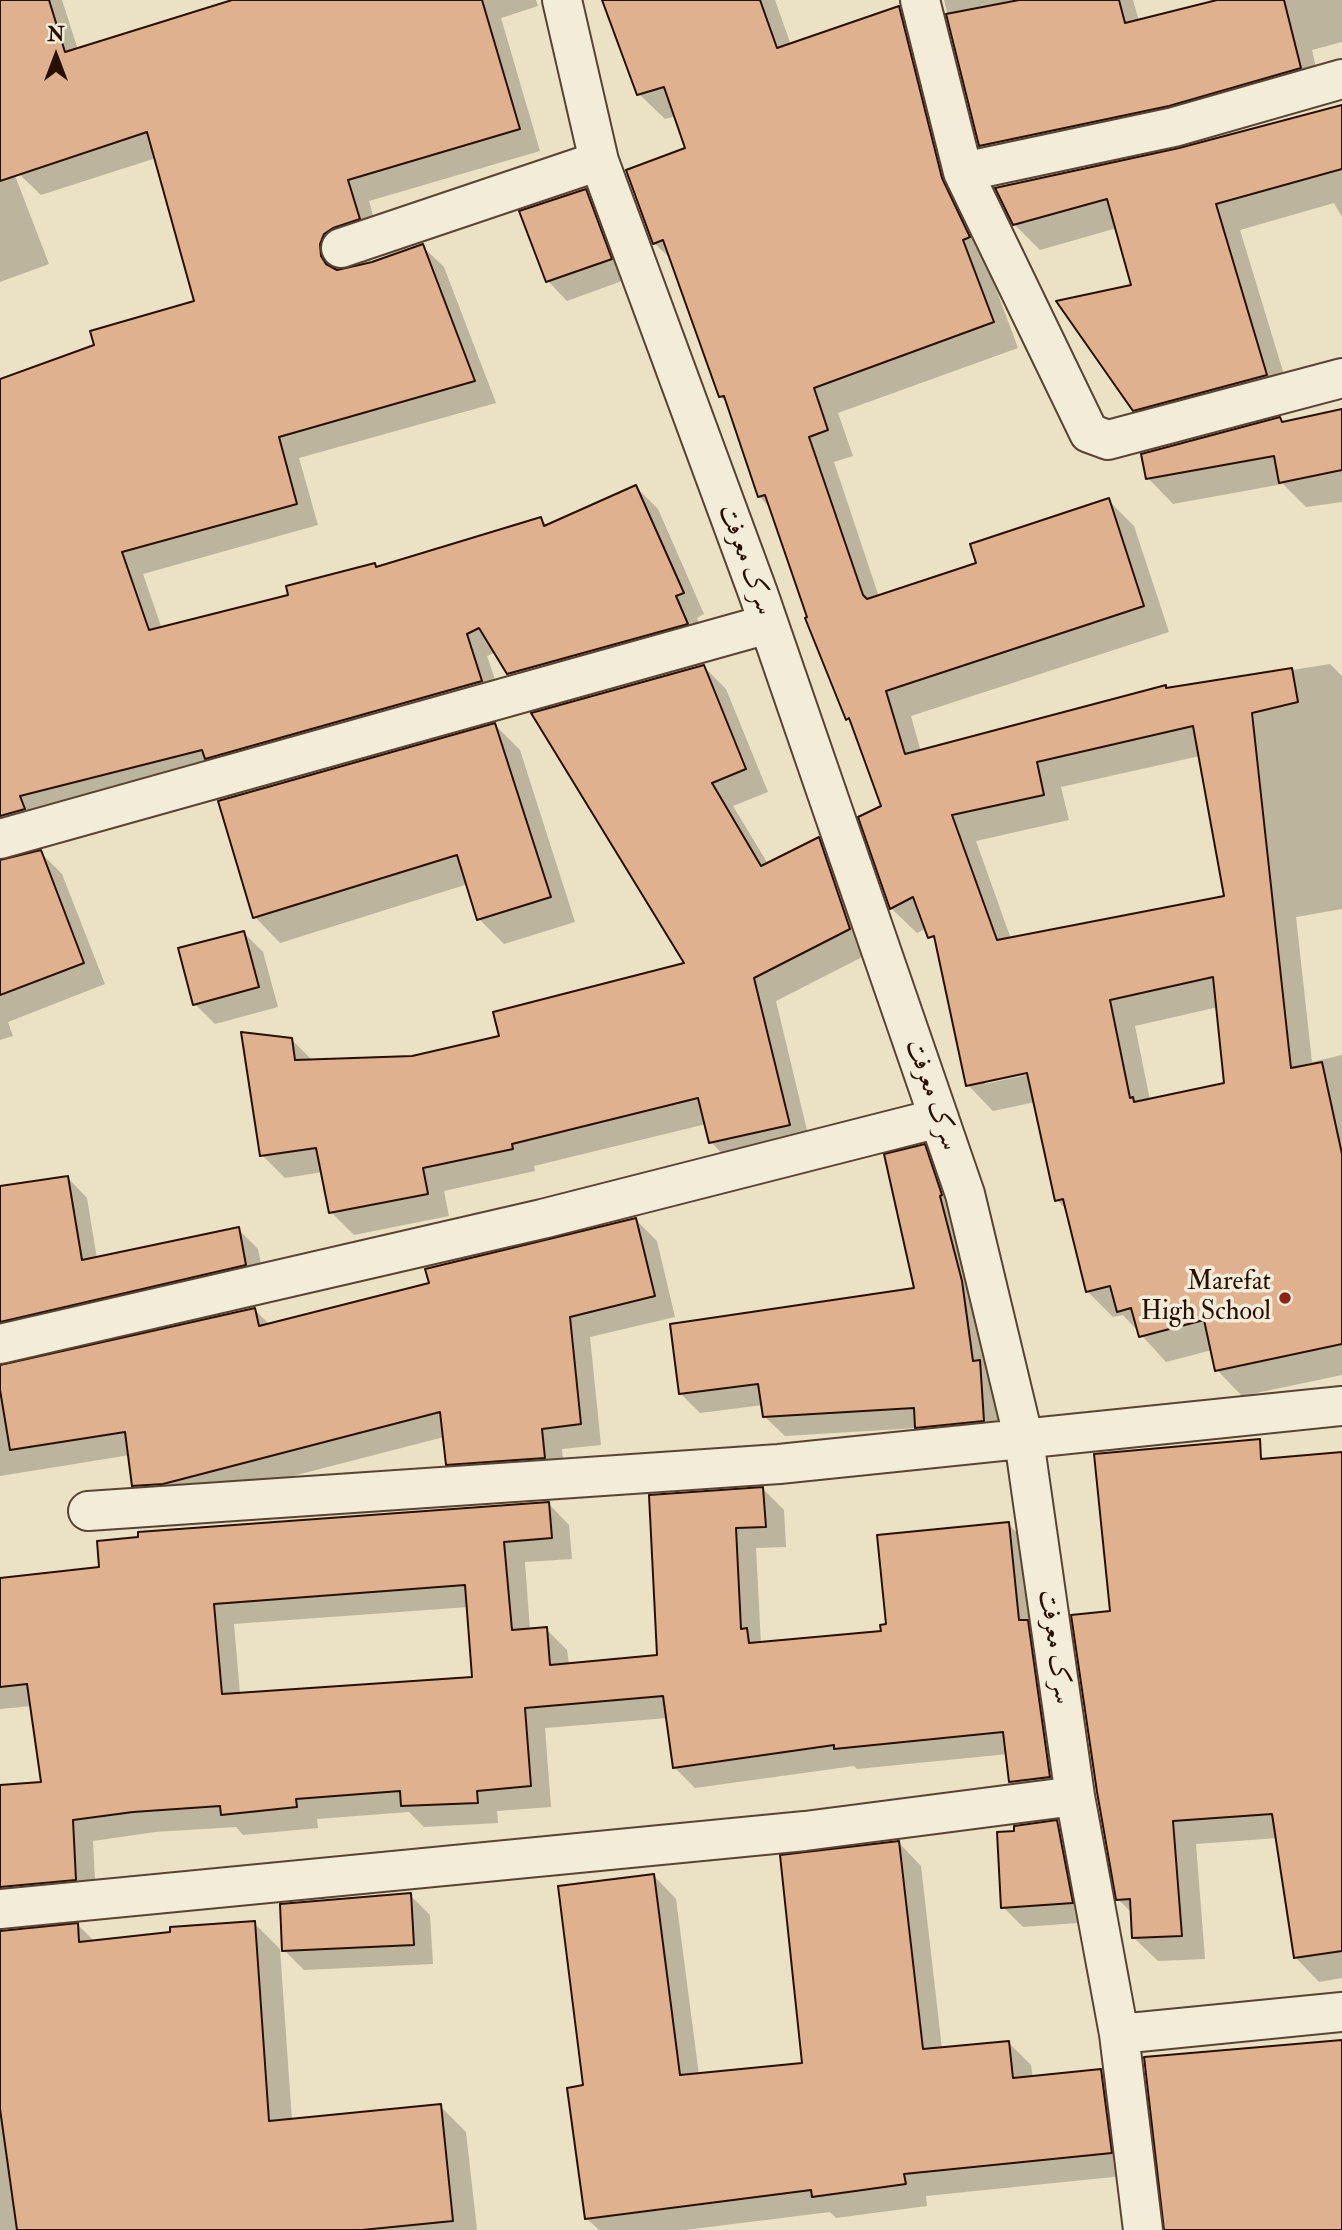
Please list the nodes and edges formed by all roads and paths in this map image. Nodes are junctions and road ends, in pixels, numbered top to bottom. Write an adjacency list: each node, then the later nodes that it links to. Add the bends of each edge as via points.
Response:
1 (562, 0): 4 (street, سرک معرفت)
2 (920, 0): 5 (street)
3 (1342, 79): 5 (street, via 1174,127)
4 (599, 161): 6 (street); 8 (street, سرک معرفت)
5 (963, 172): 7 (street, via 1089,433 1108,440)
6 (341, 248)
7 (1342, 378)
8 (768, 624): 9 (street); 10 (street, سرک معرفت)
9 (0, 839)
10 (939, 1118): 11 (street, via 542,1219); 13 (street, سرک معرفت, via 965,1194)
11 (0, 1345)
12 (1342, 1406): 13 (street)
13 (1024, 1440): 14 (street, via 779,1464); 15 (street, سرک معرفت)
14 (88, 1511)
15 (1075, 1796): 16 (street, via 805,1831); 18 (street, سرک معرفت)
16 (0, 1909)
17 (1342, 2012): 18 (street)
18 (1119, 2034): 19 (street, سرک معرفت)
19 (1143, 2230)

